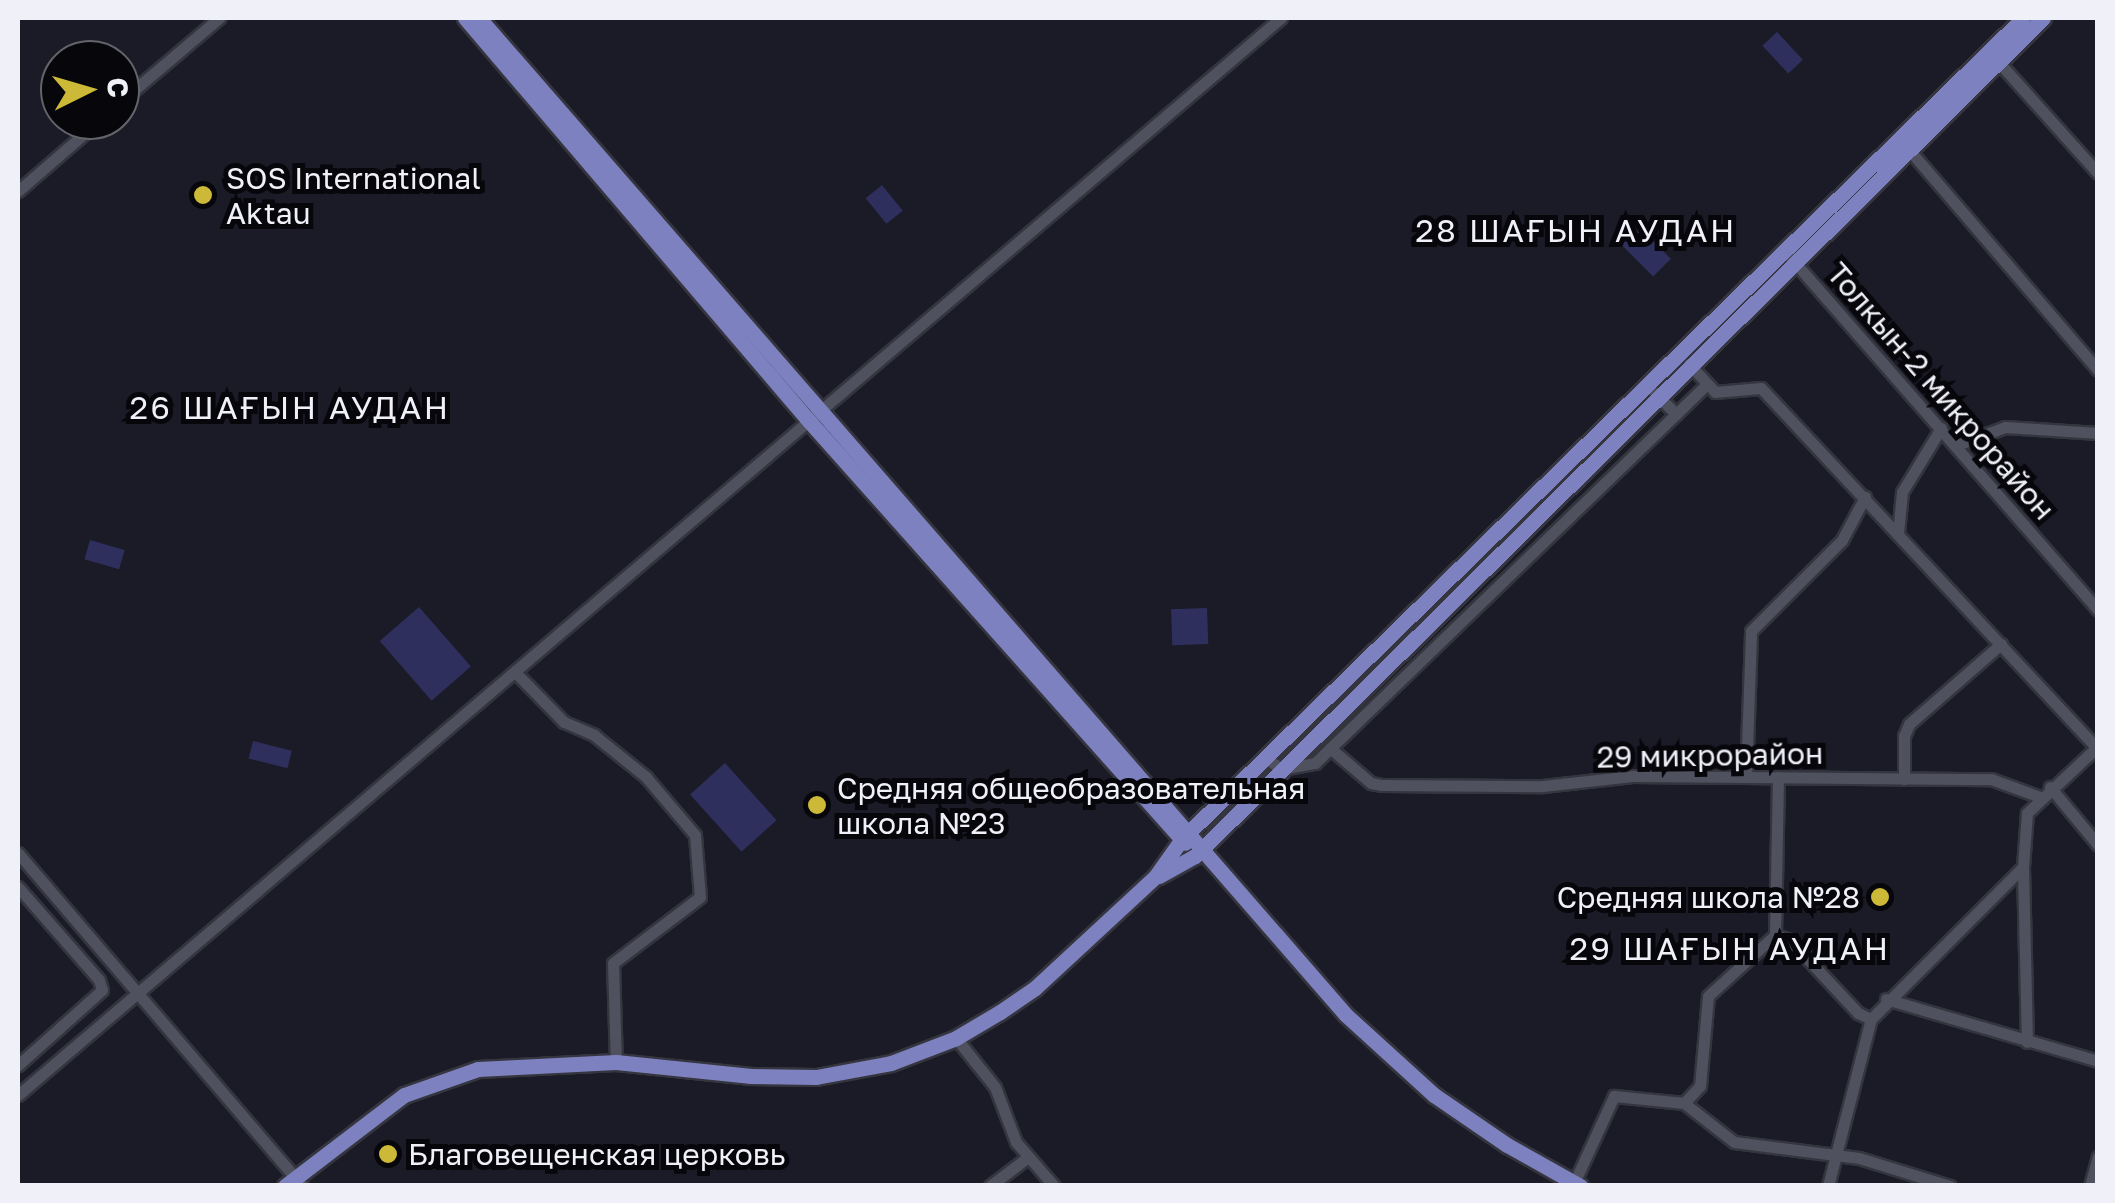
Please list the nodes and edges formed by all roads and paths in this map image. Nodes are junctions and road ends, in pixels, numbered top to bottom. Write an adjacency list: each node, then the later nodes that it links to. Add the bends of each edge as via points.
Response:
1 (218, 18): 8 (street)
2 (465, 18): 19 (main road)
3 (479, 18): 19 (main road)
4 (1282, 18): 19 (street)
5 (2023, 18): 7 (main road)
6 (2043, 18): 7 (main road)
7 (1994, 56): 10 (main road); 11 (street)
8 (140, 85)
9 (77, 140): 12 (street)
10 (1904, 144): 13 (main road); 15 (street)
11 (2098, 173)
12 (18, 191)
13 (1790, 256): 14 (main road); 17 (main road); 20 (street, Толкын-2 микрорайон)
14 (1688, 364): 16 (street); 17 (main road)
15 (2098, 370)
16 (1707, 384): 18 (street); 23 (street, via 1715,392 1761,388)
17 (1652, 391): 18 (street); 30 (main road); 31 (main road)
18 (1676, 414): 29 (street)
19 (816, 415): 27 (street); 37 (main road)
20 (1941, 428): 22 (street, Толкын-2 микрорайон); 24 (street, via 1902,492)
21 (2098, 433): 22 (street, via 2006,428)
22 (1956, 445): 25 (street, Толкын-2 микрорайон)
23 (1865, 496): 24 (street); 32 (street, via 1842,540 1752,632)
24 (1898, 532): 26 (street)
25 (2098, 610)
26 (2001, 644): 28 (street); 34 (street, via 1909,724)
27 (516, 673): 45 (street); 51 (street, via 564,722 594,735 634,767 692,826 700,897 613,963)
28 (2097, 746): 35 (street)
29 (1330, 748): 31 (street, via 1314,763); 32 (street, 29 микрорайон, via 1382,785 1526,787 1632,776)
30 (1266, 756): 31 (street); 37 (main road)
31 (1281, 769): 39 (main road)
32 (1746, 777): 33 (street, 29 микрорайон)
33 (1778, 777): 34 (street, 29 микрорайон); 44 (street)
34 (1904, 780): 36 (street, 29 микрорайон, via 1991,780)
35 (2050, 787): 36 (street); 38 (street)
36 (2040, 796): 41 (street, via 2027,813)
37 (1185, 836): 39 (main road); 42 (main road)
38 (2098, 845)
39 (1198, 852): 42 (main road); 59 (main road, via 1321,992 1434,1095)
40 (18, 854): 45 (street)
41 (2023, 867): 46 (street); 49 (street)
42 (1155, 878): 48 (main road, via 1035,988)
43 (18, 887): 52 (street, via 102,990)
44 (1774, 934): 47 (street, via 1790,940); 54 (street, via 1708,996 1700,1086)
45 (140, 995): 53 (street); 58 (street)
46 (1886, 999): 47 (street); 49 (street)
47 (1871, 1019): 55 (street)
48 (956, 1038): 51 (main road, via 891,1064 794,1079); 56 (street, via 994,1088)
49 (2027, 1042): 50 (street)
50 (2098, 1061)
51 (616, 1062): 58 (main road, via 542,1062 442,1078 404,1094)
52 (18, 1065)
53 (20, 1088)
54 (1684, 1102): 55 (street, via 1734,1142); 59 (street, via 1614,1096)
55 (1836, 1155): 62 (street); 63 (street)
56 (1028, 1157): 60 (street); 61 (street)
57 (2098, 1157): 64 (street)
58 (294, 1183)
59 (1573, 1185)
60 (990, 1186)
61 (1054, 1186)
62 (1828, 1186)
63 (1950, 1186)
64 (2090, 1186)

